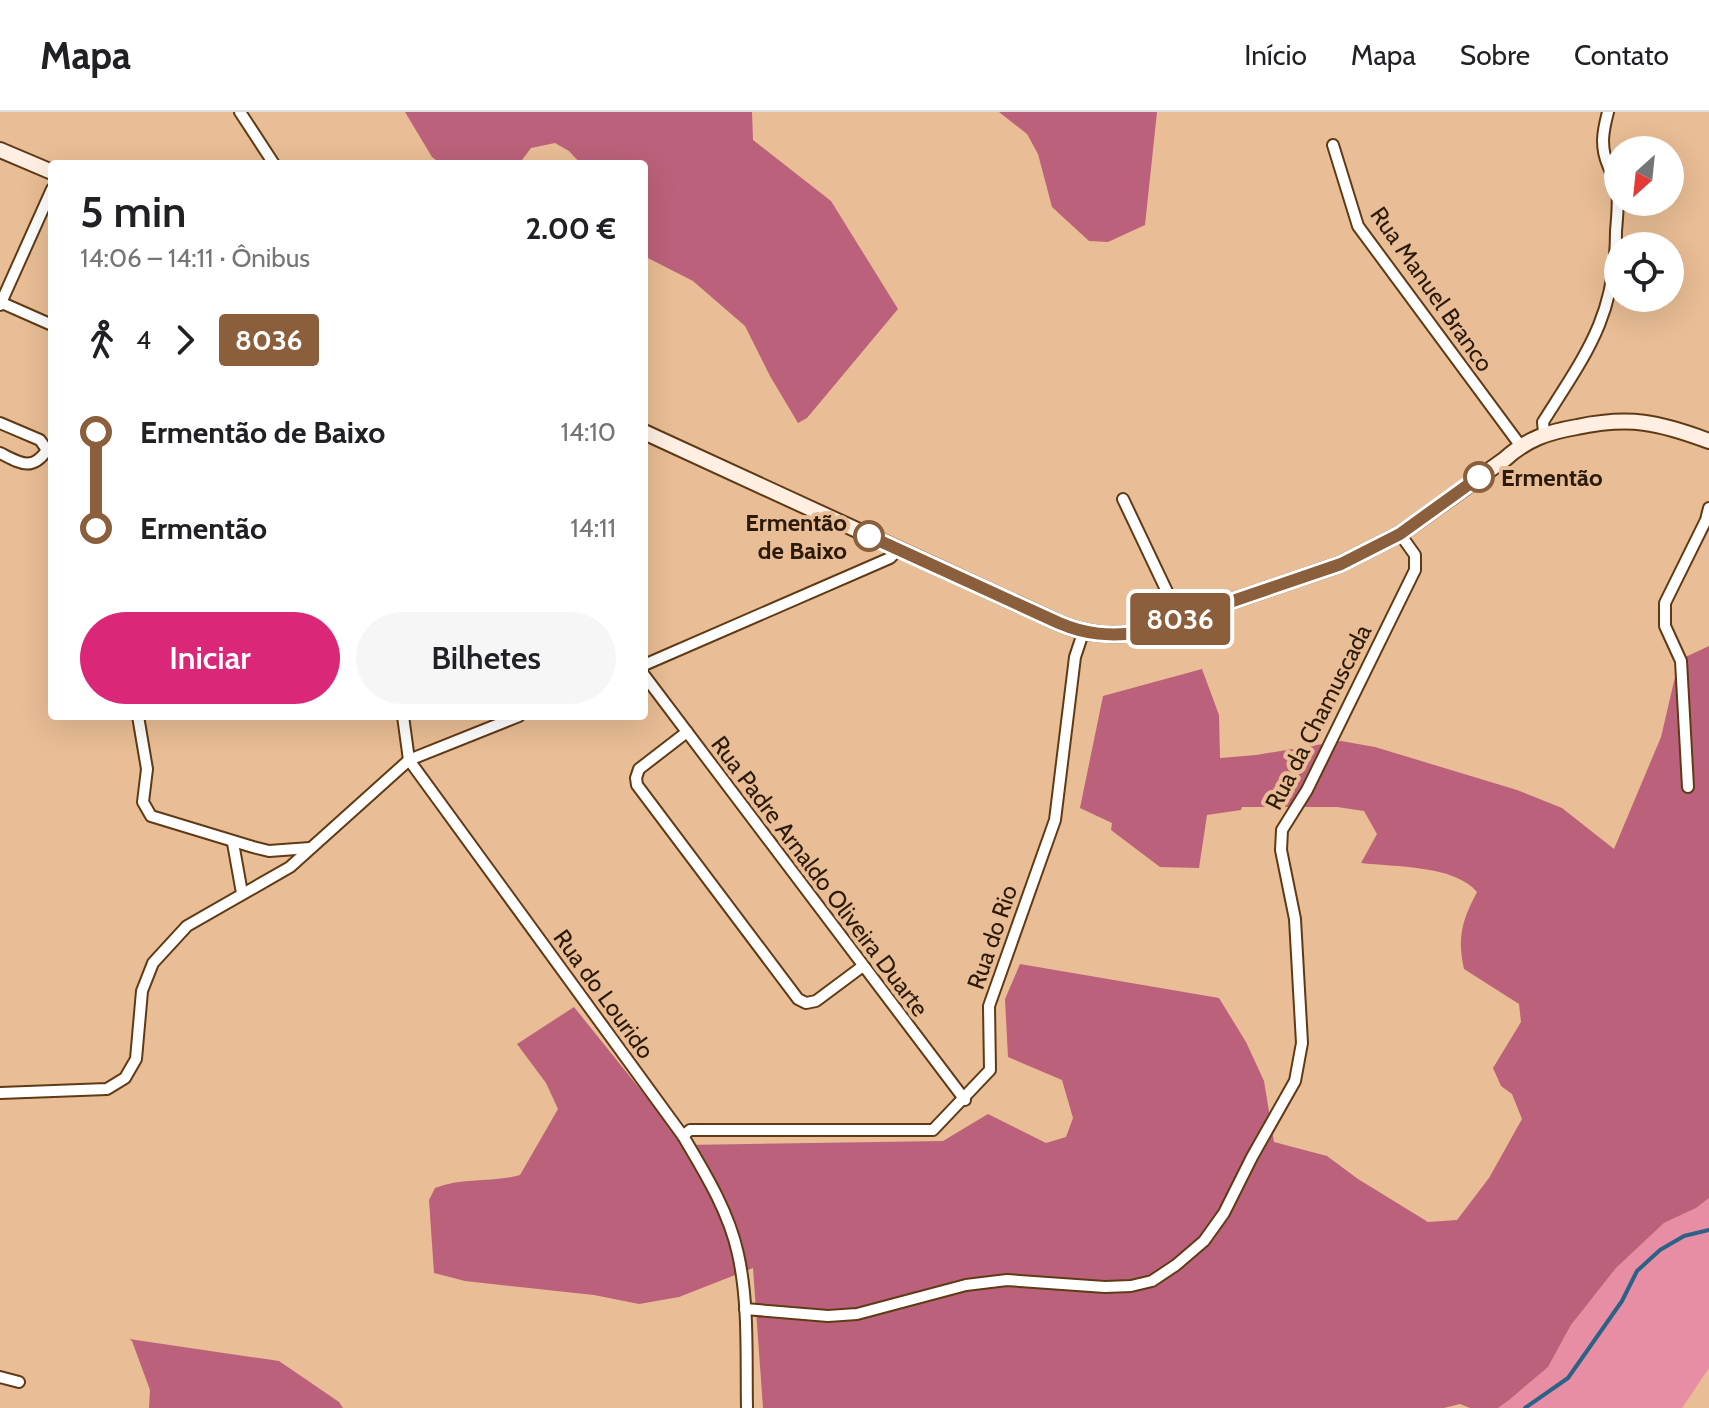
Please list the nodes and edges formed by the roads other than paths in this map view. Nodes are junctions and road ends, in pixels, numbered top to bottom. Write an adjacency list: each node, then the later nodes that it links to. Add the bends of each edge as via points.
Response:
1 (240, 112): 5 (street)
2 (1608, 112): 11 (street, via 1601,135 1617,188 1612,283 1602,323 1543,422)
3 (1333, 145): 14 (street, Rua Manuel Branco, via 1358,226)
4 (0, 150): 6 (street)
5 (271, 160)
6 (48, 170)
7 (48, 198): 8 (street)
8 (0, 303): 9 (street)
9 (48, 323)
10 (0, 423): 15 (street, via 40,440 47,450 31,464)
11 (1544, 433): 13 (street, via 1611,420 1652,423); 14 (street)
12 (648, 434): 19 (street)
13 (1709, 441)
14 (1520, 445): 18 (street)
15 (0, 453)
16 (1123, 499): 20 (street)
17 (1709, 508): 29 (street, via 1665,603 1665,626 1681,661)
18 (1400, 534): 20 (street, via 1341,564); 37 (street, Rua da Chamuscada, via 1415,555 1415,570 1307,790 1282,830 1295,919 1302,1043 1295,1081 1204,1241 1152,1281 1131,1286 1007,1280 966,1285 857,1314)
19 (899, 549): 21 (street); 22 (street, via 890,558)
20 (1180, 619): 21 (street, via 1139,633)
21 (1083, 633): 35 (street, Rua do Rio, via 1075,657 1055,820 989,1006 990,1070)
22 (648, 663)
23 (648, 680): 27 (street, Rua Padre Arnaldo Oliveira Duarte)
24 (139, 720): 30 (street, via 147,769 143,802 151,816)
25 (404, 720): 28 (street, Rua do Lourido)
26 (509, 720): 28 (street)
27 (687, 732): 33 (street, Rua Padre Arnaldo Oliveira Duarte); 33 (street, via 639,769 637,785 798,999 816,1001)
28 (409, 760): 31 (street); 36 (street, Rua do Lourido)
29 (1688, 787)
30 (233, 843): 31 (street, via 269,851); 32 (street)
31 (310, 848): 32 (street, via 290,867)
32 (242, 893): 34 (street, via 187,926 153,963 142,991 136,1059 125,1078 107,1089)
33 (863, 966): 35 (street, Rua Padre Arnaldo Oliveira Duarte)
34 (0, 1093)
35 (965, 1100): 36 (street, Rua do Rio, via 933,1130 690,1130)
36 (683, 1136): 37 (street, Rua do Lourido, via 730,1227)
37 (745, 1309): 40 (street, Rua do Lourido)
38 (0, 1377): 39 (street)
39 (19, 1382)
40 (747, 1408)

